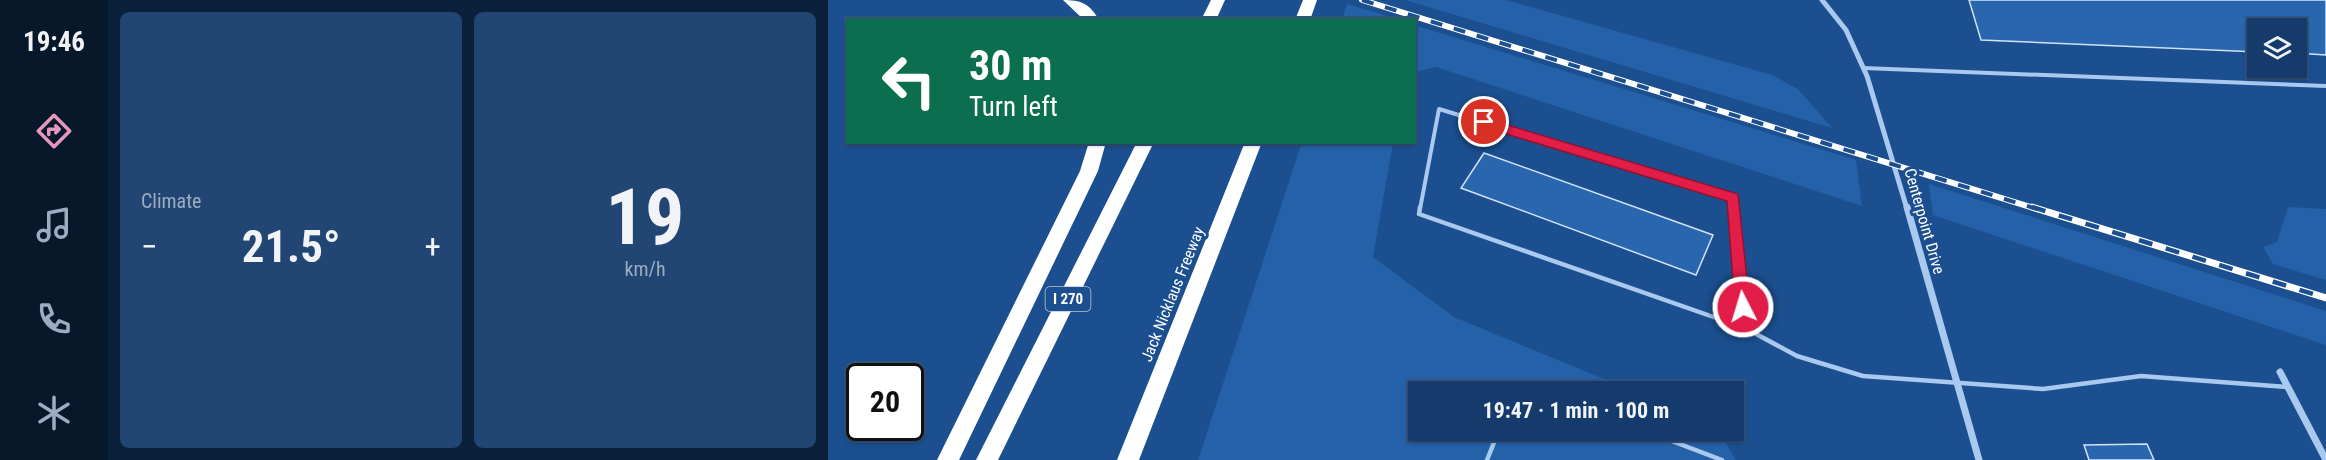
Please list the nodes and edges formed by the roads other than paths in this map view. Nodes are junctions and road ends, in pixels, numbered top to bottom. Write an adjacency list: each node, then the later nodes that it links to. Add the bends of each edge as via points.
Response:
1 (1070, 0): 5 (highway)
2 (1218, 0): 6 (highway)
3 (1310, 0): 7 (highway)
4 (1822, 0): 8 (street, Centerpoint Drive, via 1846,30)
5 (1091, 18)
6 (1209, 18)
7 (1303, 18)
8 (1863, 68): 9 (lane); 15 (street, Centerpoint Drive)
9 (2326, 87)
10 (1097, 144): 19 (highway, via 1089,171)
11 (1145, 144): 21 (highway, I 270)
12 (1253, 144): 20 (highway, Jack Nicklaus Freeway)
13 (1745, 328): 13 (lane, via 1733,198 1439,109 1419,214); 15 (lane, via 1797,356 1863,376)
14 (2280, 372): 16 (street)
15 (1957, 382): 16 (lane, via 2043,389 2141,376); 24 (street, Centerpoint Drive)
16 (2287, 387): 25 (street)
17 (1495, 441): 22 (lane)
18 (1672, 441): 23 (lane)
19 (952, 451)
20 (1133, 455)
21 (989, 458)
22 (1487, 460)
23 (1722, 460)
24 (1979, 460)
25 (2326, 460)

